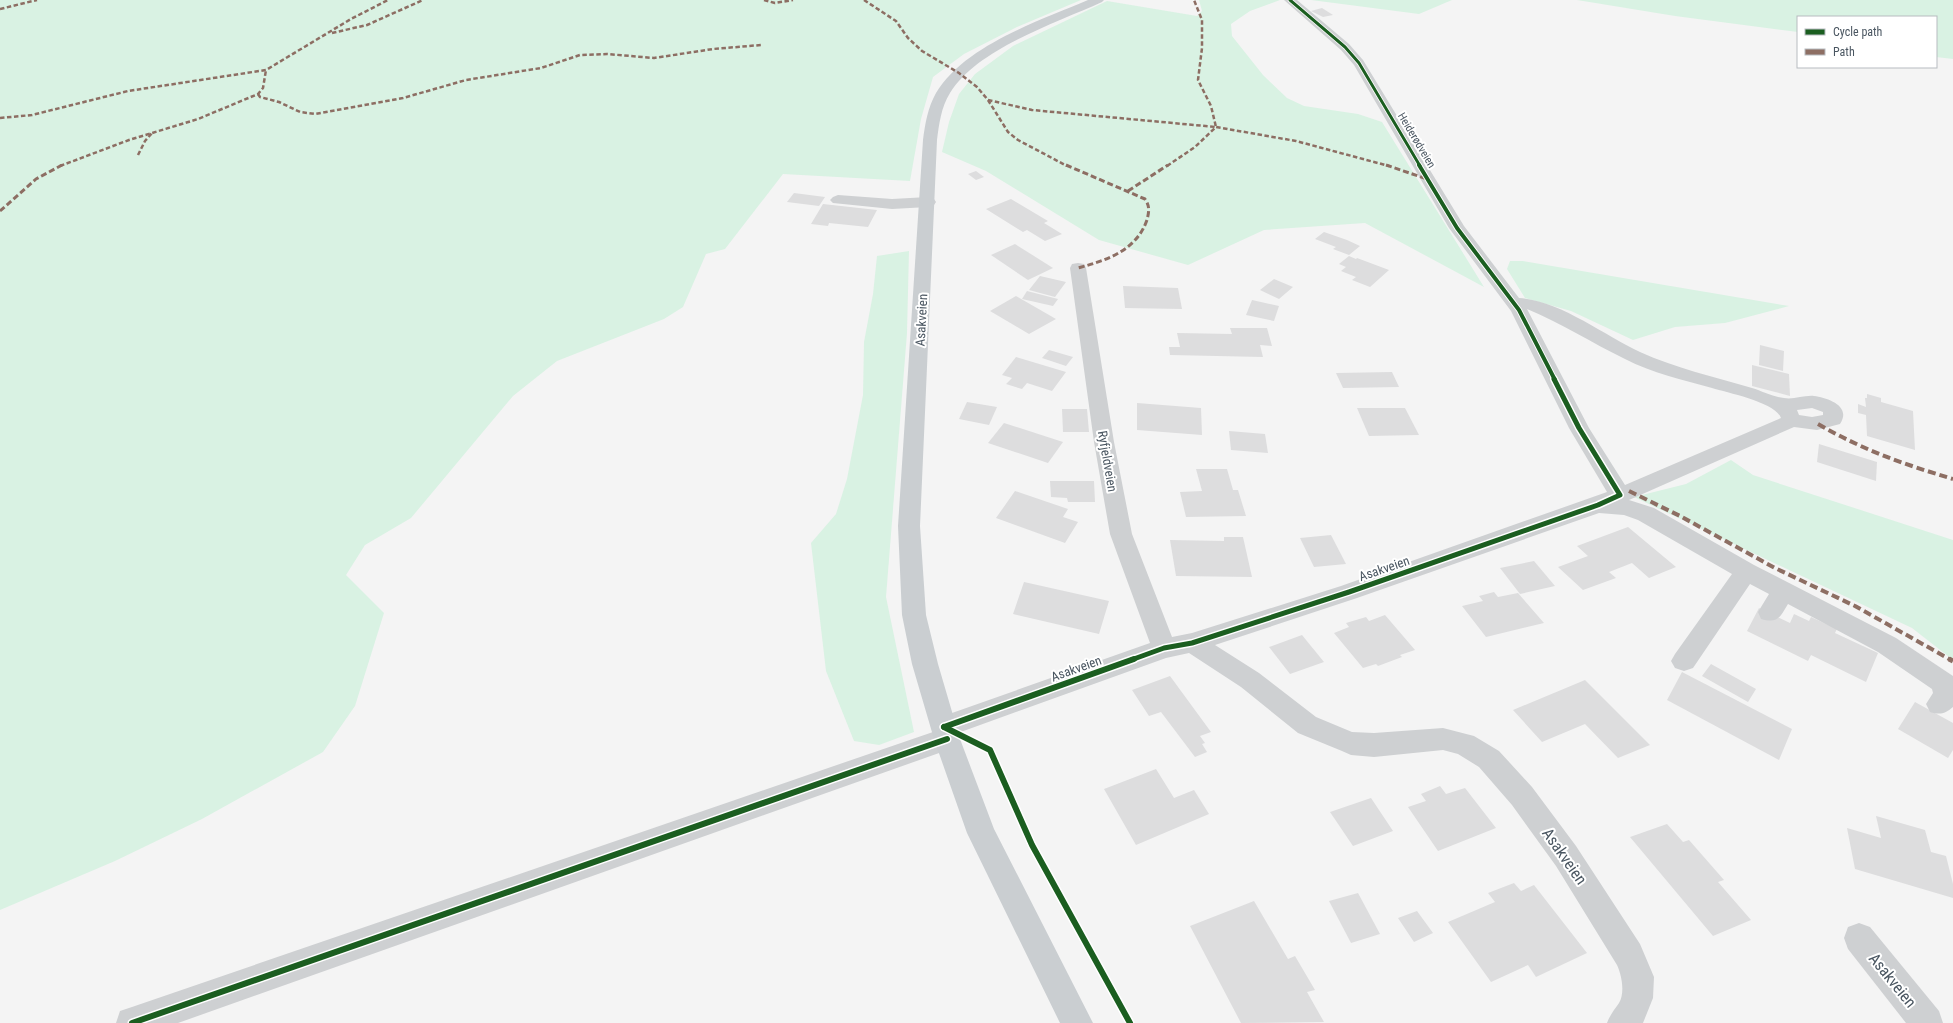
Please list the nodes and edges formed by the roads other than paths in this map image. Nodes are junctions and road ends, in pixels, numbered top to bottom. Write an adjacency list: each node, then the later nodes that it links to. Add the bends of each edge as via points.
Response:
1 (1098, 0): 4 (main road, Asakveien, via 991,49 965,68 950,84 936,107 932,123)
2 (1290, 0): 6 (street, Heiderødveien, via 1359,62 1457,228)
3 (838, 200): 4 (street, via 892,204)
4 (928, 202): 16 (main road, Asakveien, via 910,526 911,571 914,615 923,657)
5 (1078, 268): 13 (street, Ryfjeldveien, via 1104,442 1121,534)
6 (1514, 303): 7 (street, via 1579,428); 7 (street, Asakveien, via 1531,304 1640,359 1762,397 1786,412 1787,423)
7 (1620, 495): 8 (street, Asakveien)
8 (1598, 505): 9 (street, via 1626,507 1646,514); 12 (street, Asakveien, via 1349,592)
9 (1746, 571): 10 (street); 14 (street)
10 (1784, 591): 11 (street); 15 (street, via 1887,645 1944,683 1948,696)
11 (1770, 612)
12 (1192, 643): 13 (street, Asakveien); 20 (street, Asakveien, via 1250,680 1307,725 1351,743 1388,745 1443,739 1465,744 1489,759 1522,796 1566,856 1629,955 1638,978 1637,998 1630,1015)
13 (1164, 648): 16 (street, Asakveien)
14 (1684, 661)
15 (1939, 704)
16 (946, 733): 18 (street); 19 (main road, Asakveien, via 981,833)
17 (1859, 938): 21 (street, Asakveien)
18 (132, 1023)
19 (1077, 1023)
20 (1623, 1023)
21 (1927, 1023)

